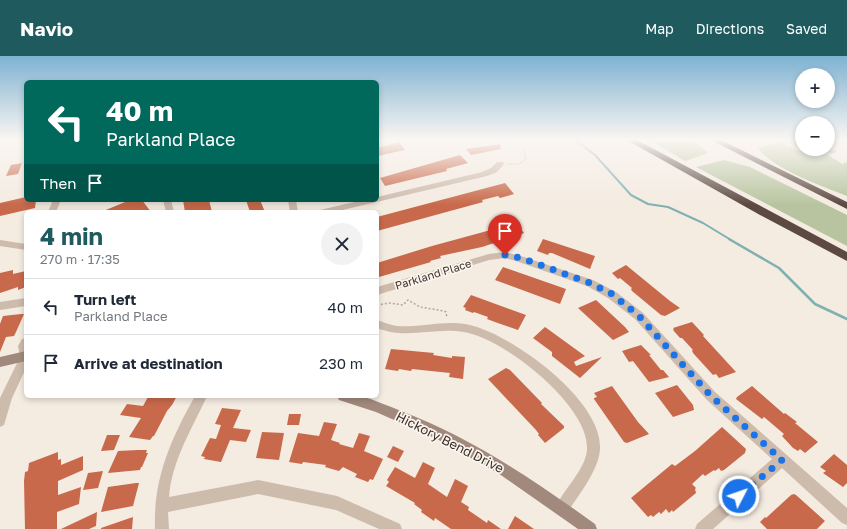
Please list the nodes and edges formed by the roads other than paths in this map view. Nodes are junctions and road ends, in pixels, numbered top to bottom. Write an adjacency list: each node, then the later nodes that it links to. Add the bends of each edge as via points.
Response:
1 (669, 161): 10 (highway)
2 (758, 161): 6 (highway)
3 (500, 164): 4 (street, via 484,174)
4 (379, 199)
5 (365, 202): 7 (street)
6 (847, 206)
7 (331, 210)
8 (0, 243): 9 (street)
9 (24, 247)
10 (847, 257)
11 (379, 290): 21 (street, Parkland Place, via 489,257 505,255 521,258 590,283 612,294 639,316 711,396)
12 (24, 302): 13 (street)
13 (0, 306)
14 (379, 325): 23 (street, via 400,330 447,326 484,334 520,354 544,372 565,393 589,425 594,447 592,459)
15 (24, 356): 17 (street)
16 (24, 360): 20 (street, via 6,398)
17 (0, 362)
18 (200, 398): 22 (street, via 175,448)
19 (350, 398): 23 (street, Hickory Bend Drive, via 375,405 464,446 501,466)
20 (0, 421)
21 (782, 460): 24 (street, Parkland Place); 28 (street)
22 (161, 506): 25 (street); 26 (street, via 258,487 337,503)
23 (562, 508): 27 (street, Hickory Bend Drive)
24 (847, 518)
25 (162, 529)
26 (395, 529)
27 (590, 529)
28 (702, 529)

